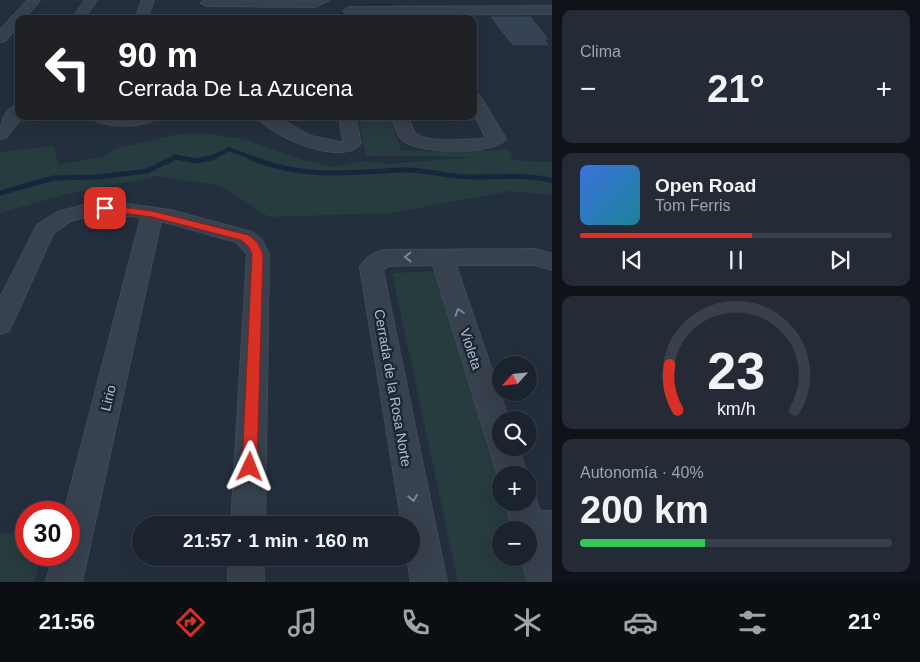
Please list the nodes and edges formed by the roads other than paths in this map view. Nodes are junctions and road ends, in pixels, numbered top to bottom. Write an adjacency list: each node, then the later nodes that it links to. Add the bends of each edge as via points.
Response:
1 (34, 0): 12 (street)
2 (91, 0): 13 (street)
3 (148, 0): 14 (street)
4 (526, 0): 10 (street)
5 (384, 1): 9 (street)
6 (207, 2): 7 (street); 15 (street)
7 (266, 2): 8 (street)
8 (322, 2)
9 (440, 2)
10 (536, 10): 16 (street); 17 (street)
11 (349, 11): 16 (street)
12 (21, 15)
13 (81, 15)
14 (142, 15)
15 (204, 15)
16 (406, 15)
17 (550, 16)
18 (15, 21): 19 (street)
19 (0, 38)
20 (477, 104): 24 (street, via 497,139 489,144 415,141 405,132)
21 (15, 115): 25 (street)
22 (270, 120): 23 (street, via 322,145 338,148 349,146 352,140)
23 (348, 120)
24 (401, 120)
25 (0, 134)
26 (152, 214): 29 (street, via 105,208 54,220 44,230); 31 (street, via 244,237 258,254); 34 (street, Lirio)
27 (442, 257): 28 (street, via 535,258); 30 (street, Violeta, one-way to 27); 36 (street, Cerrada de la Rosa Norte, one-way to 36, via 383,258 371,267)
28 (552, 262)
29 (0, 324)
30 (492, 413)
31 (248, 516)
32 (534, 519): 37 (street)
33 (246, 566): 35 (street)
34 (64, 582)
35 (246, 582)
36 (429, 582)
37 (546, 582)

